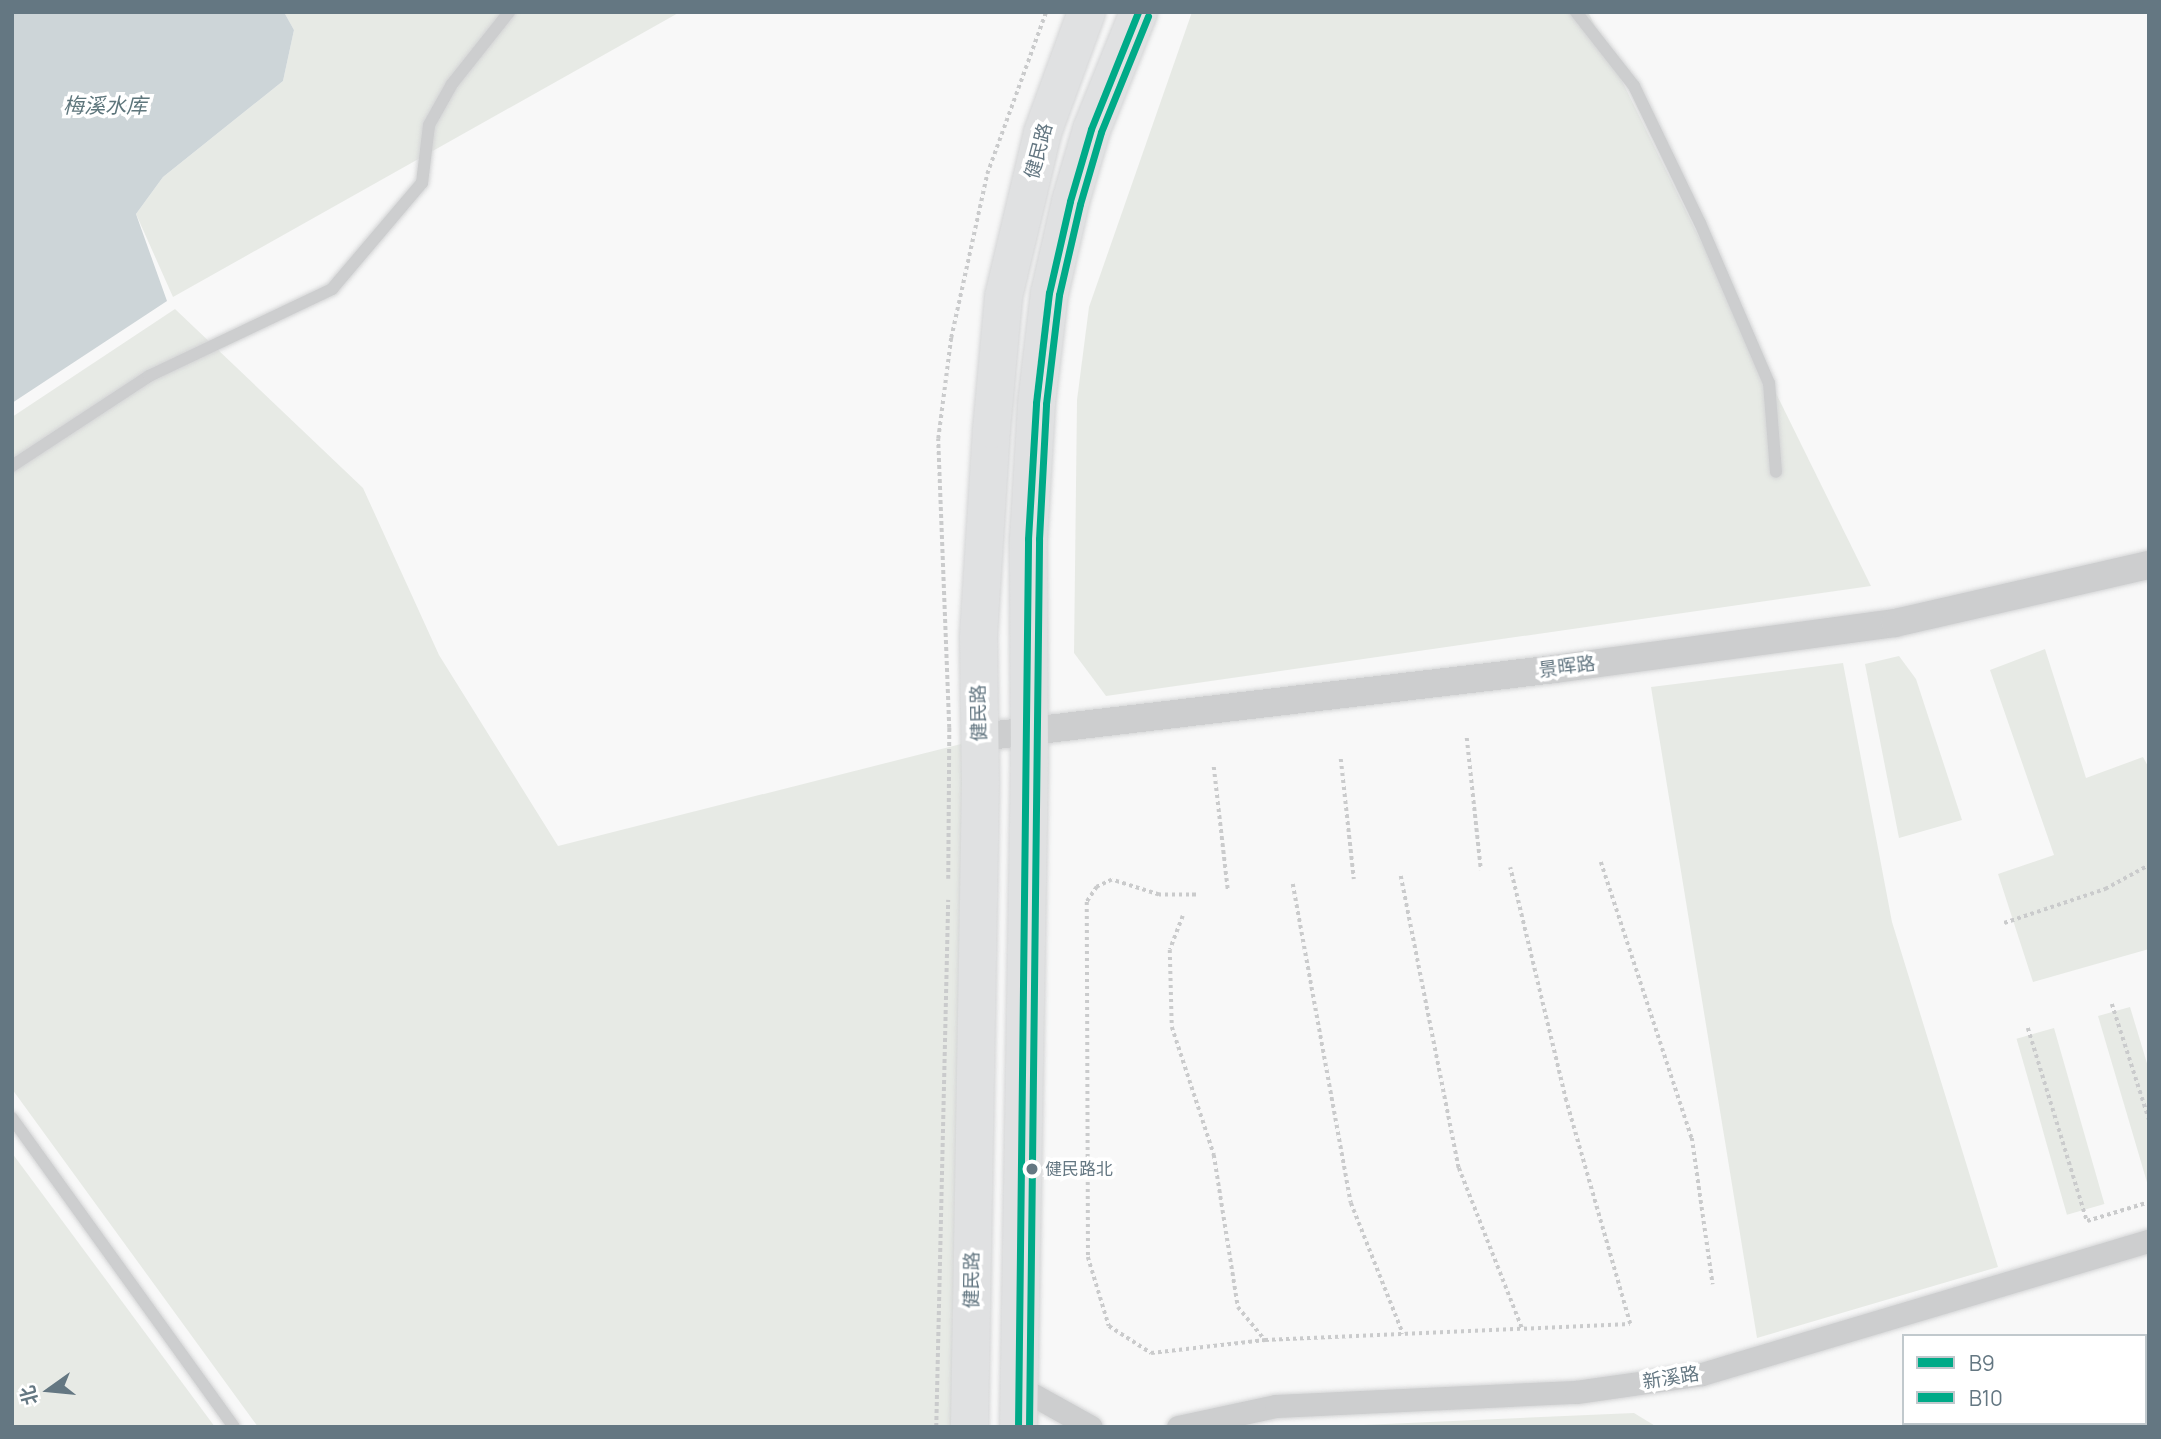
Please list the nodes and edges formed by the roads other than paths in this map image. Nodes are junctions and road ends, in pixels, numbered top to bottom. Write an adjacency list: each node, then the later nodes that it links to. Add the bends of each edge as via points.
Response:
1 (509, 12): 5 (lane, via 452,84 429,125 422,183 332,289 149,376)
2 (1086, 12): 9 (main road, 健民路, via 1042,132 1003,296 978,635)
3 (1138, 12): 8 (main road, via 1091,130 1049,293 1036,403 1028,539)
4 (1576, 12): 6 (lane, via 1634,86 1700,223 1769,383)
5 (12, 466)
6 (1776, 472)
7 (2149, 565): 8 (street, 景晖路, via 1895,623)
8 (1029, 732): 9 (street, 景晖路); 12 (main road)
9 (980, 737): 14 (main road, 健民路)
10 (12, 1118): 13 (lane)
11 (2149, 1241): 17 (street, 新溪路, via 1702,1374 1576,1392 1276,1406)
12 (1019, 1387): 15 (main road); 16 (street)
13 (234, 1427)
14 (969, 1427)
15 (1018, 1427)
16 (1091, 1427)
17 (1178, 1427)

